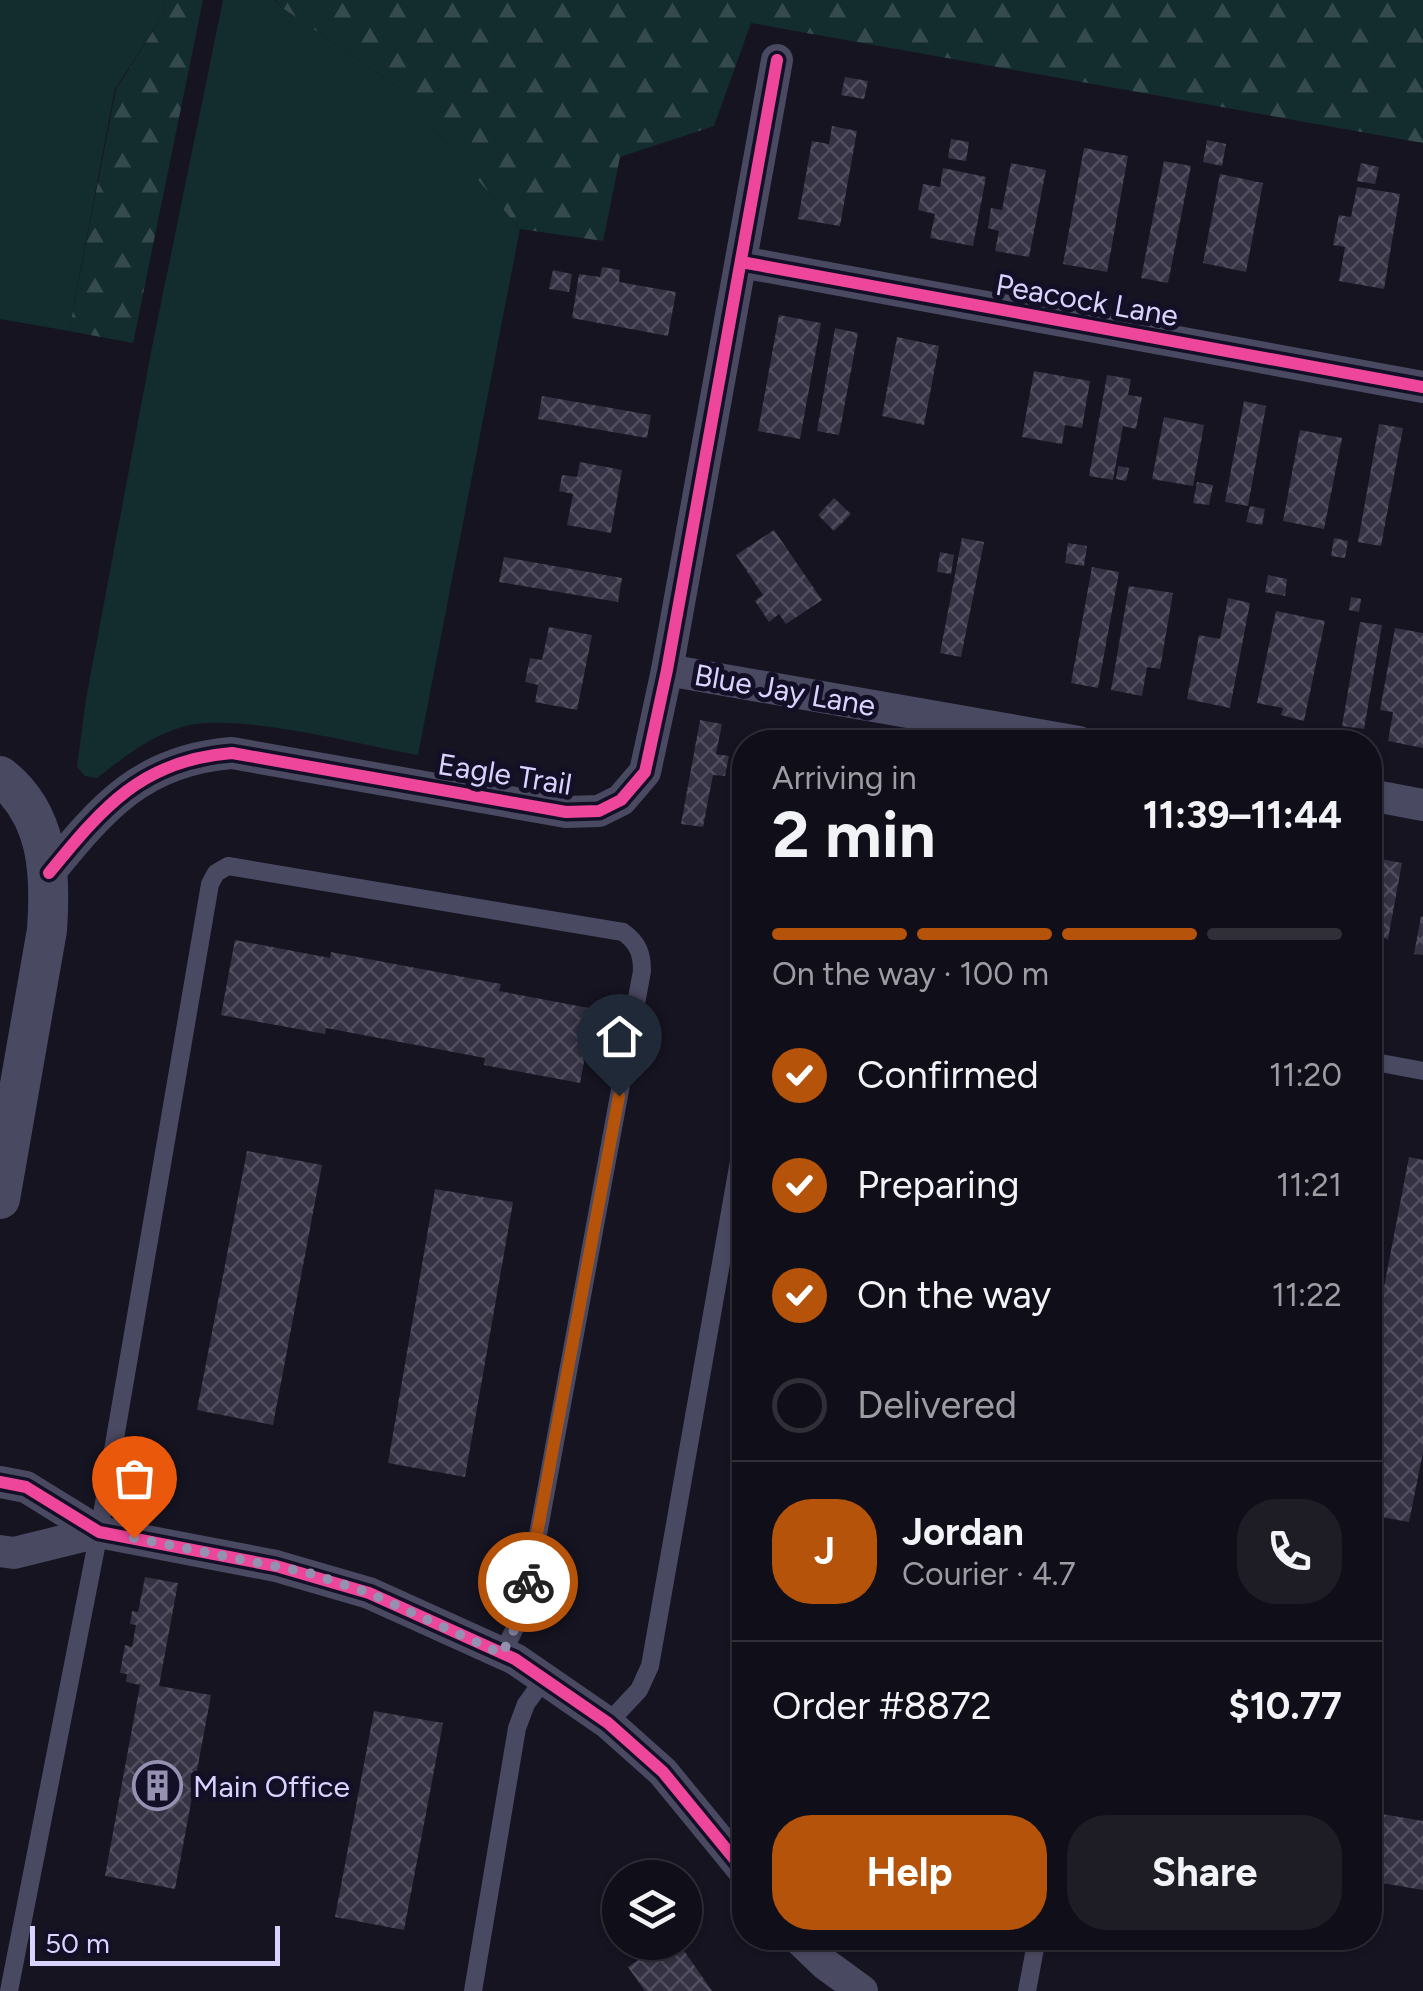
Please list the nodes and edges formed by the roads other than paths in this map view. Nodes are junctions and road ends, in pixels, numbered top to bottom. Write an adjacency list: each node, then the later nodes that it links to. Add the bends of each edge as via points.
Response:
1 (777, 60): 2 (street, Eagle Trail)
2 (741, 262): 3 (street, Peacock Lane); 4 (street, Eagle Trail)
3 (1423, 388)
4 (667, 670): 5 (street, Blue Jay Lane); 9 (street, Eagle Trail, via 645,772 621,800 600,811 566,812 209,755 157,770)
5 (1011, 730)
6 (0, 776): 9 (street, via 30,809)
7 (1382, 797): 8 (street)
8 (1423, 805)
9 (46, 858): 12 (street, via 47,930)
10 (1382, 1063): 11 (lane)
11 (1423, 1071)
12 (0, 1200)
13 (732, 1201): 19 (lane, via 650,1666 639,1690)
14 (0, 1482): 15 (street, via 26,1486)
15 (99, 1532): 16 (street); 17 (street, via 309,1573); 17 (lane, via 216,873 240,866 623,932 642,954 642,971 524,1610); 23 (lane)
16 (0, 1550)
17 (502, 1654): 18 (street)
18 (545, 1678): 19 (street); 24 (lane, via 517,1728)
19 (608, 1723): 20 (street, via 662,1772)
20 (732, 1856)
21 (810, 1950): 25 (street)
22 (1035, 1950): 26 (lane)
23 (9, 1991)
24 (472, 1991)
25 (862, 1991)
26 (1027, 1991)

